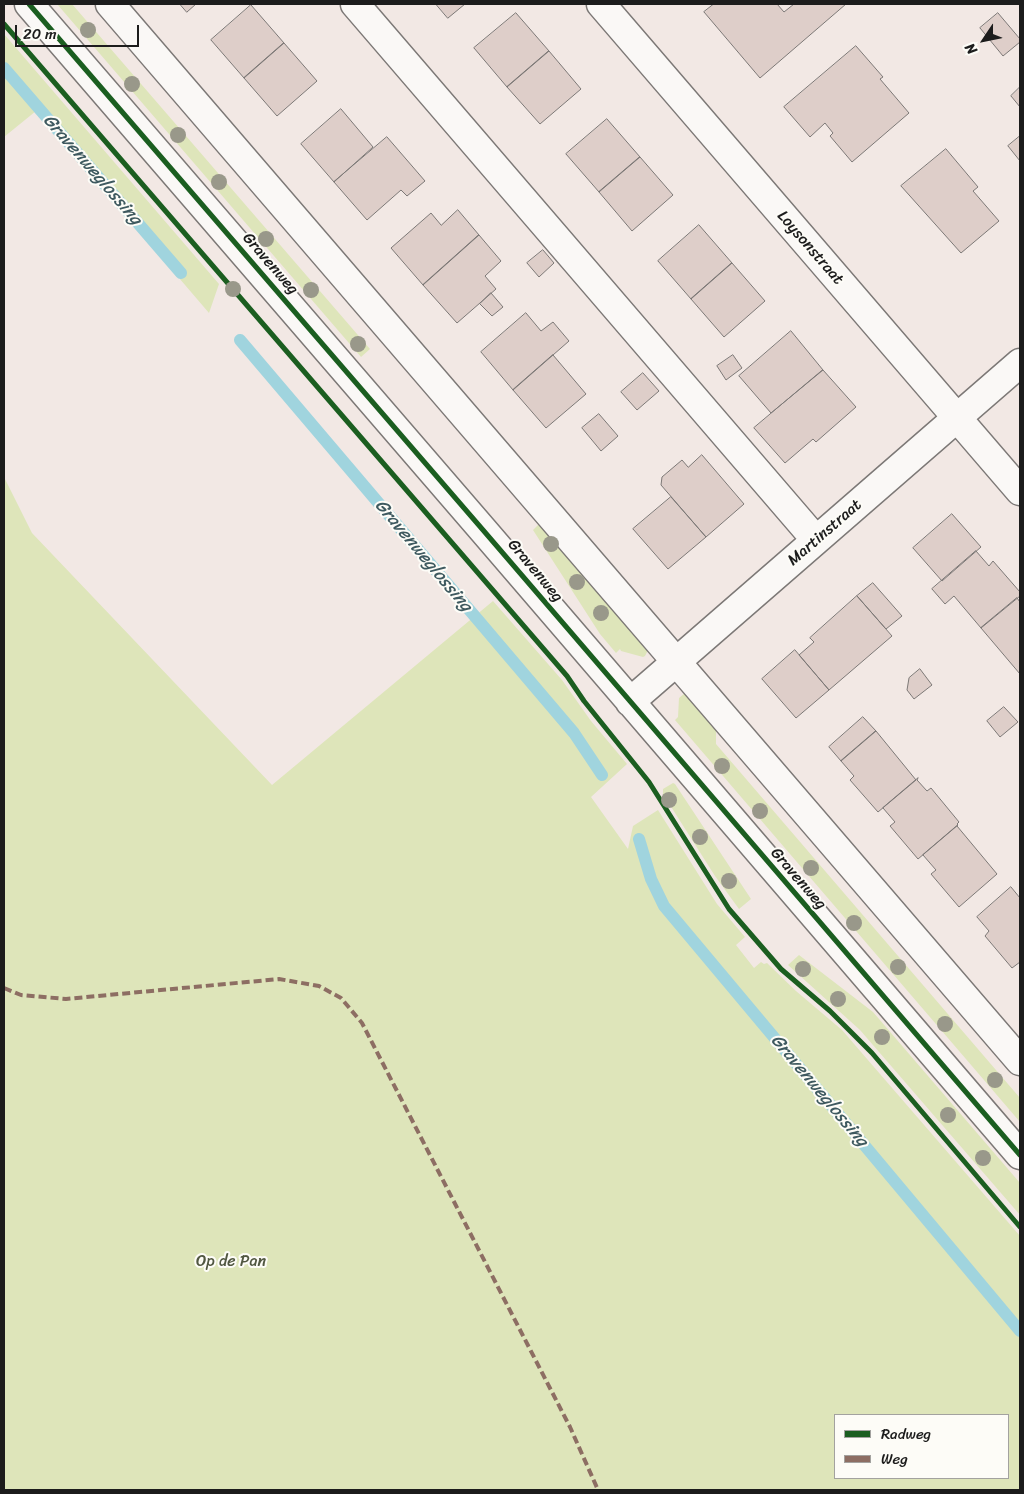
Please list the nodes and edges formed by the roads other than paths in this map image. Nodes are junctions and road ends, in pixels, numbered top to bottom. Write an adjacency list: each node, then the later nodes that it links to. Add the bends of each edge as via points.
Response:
1 (29, 4): 10 (street, Gravenweg)
2 (110, 4): 9 (street)
3 (356, 4): 8 (street)
4 (601, 4): 6 (street, Loysonstraat)
5 (1020, 363): 6 (street, Martinstraat)
6 (957, 418): 7 (street, Loysonstraat); 8 (street, Martinstraat)
7 (1020, 491)
8 (816, 540): 9 (street, Martinstraat)
9 (676, 662): 10 (street, Martinstraat); 11 (street)
10 (630, 702): 12 (street, Gravenweg)
11 (1020, 1061)
12 (1020, 1155)

